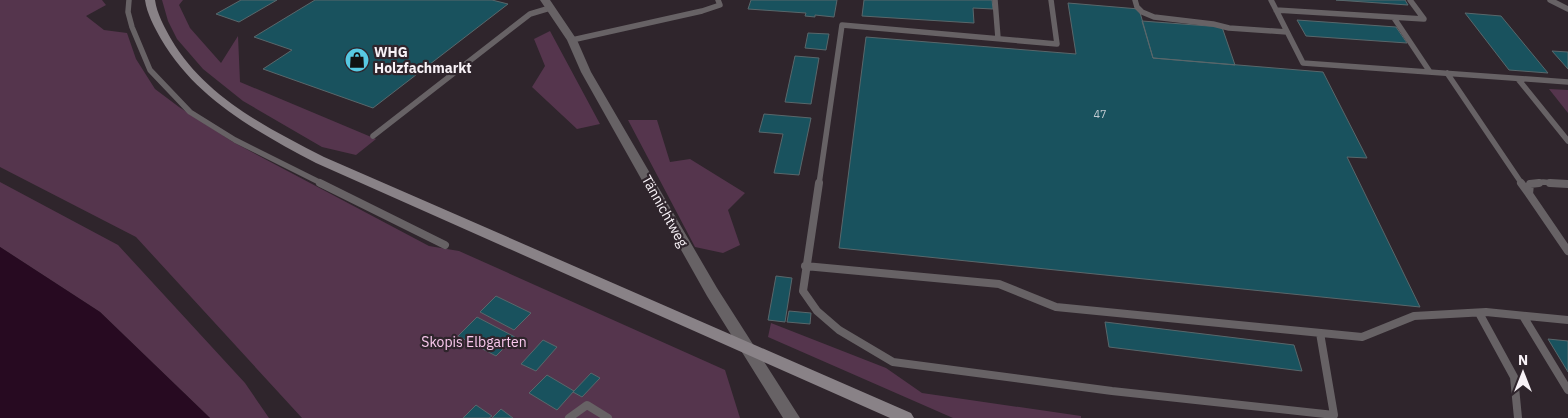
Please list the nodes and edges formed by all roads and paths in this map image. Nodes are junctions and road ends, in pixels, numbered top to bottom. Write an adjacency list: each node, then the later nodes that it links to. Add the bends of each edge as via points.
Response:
1 (129, 0): 25 (lane, via 132,27 150,70 190,112 235,140)
2 (150, 0): 36 (main road, via 150,9 169,46 190,73 216,98 262,129 329,164)
3 (718, 0): 16 (lane, via 720,5 702,11)
4 (995, 0): 15 (lane)
5 (1051, 0): 15 (lane, via 1057,44)
6 (1135, 0): 14 (lane, via 1142,12 1154,17 1229,28)
7 (1271, 0): 12 (lane)
8 (1410, 0): 13 (lane, via 1424,19)
9 (1550, 0): 11 (lane)
10 (547, 4): 16 (street, Tännichtweg); 21 (lane)
11 (1568, 9)
12 (1276, 10): 13 (lane); 14 (lane)
13 (1394, 18): 17 (lane)
14 (1287, 32): 17 (lane, via 1303,63)
15 (998, 38): 27 (lane, via 842,25)
16 (572, 40): 35 (street, Tännichtweg, via 586,72 712,292)
17 (1430, 72): 18 (lane)
18 (1447, 73): 19 (lane); 24 (lane)
19 (1518, 79): 20 (lane); 22 (lane)
20 (1568, 82)
21 (373, 136)
22 (1568, 142)
23 (1568, 184): 24 (lane, via 1530,184)
24 (1529, 194): 26 (lane)
25 (445, 246)
26 (1568, 251)
27 (805, 266): 31 (lane, via 999,284 1056,307); 31 (lane, via 803,291 817,311 839,330 893,362 1112,391 1334,415)
28 (1479, 313): 29 (lane); 31 (lane, via 1414,316 1362,337); 37 (lane, via 1514,377)
29 (1523, 316): 30 (lane); 32 (lane)
30 (1568, 320)
31 (1320, 333)
32 (1568, 390)
33 (569, 418): 34 (lane, via 587,405)
34 (608, 418)
35 (792, 418)
36 (906, 418)
37 (1518, 418)

